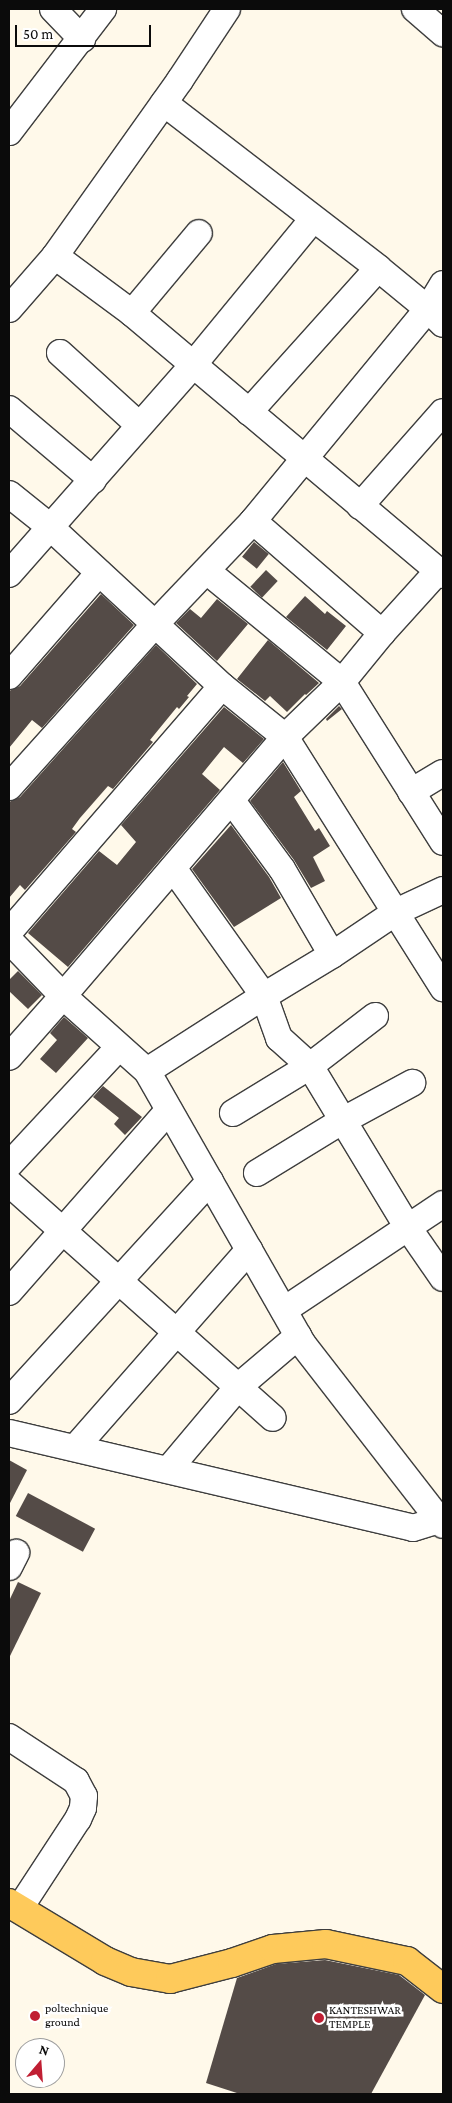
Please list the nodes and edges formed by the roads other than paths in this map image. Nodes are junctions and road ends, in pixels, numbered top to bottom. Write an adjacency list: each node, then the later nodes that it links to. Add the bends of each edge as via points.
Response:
1 (53, 9): 6 (street)
2 (103, 9): 6 (street)
3 (227, 9): 7 (street)
4 (415, 9): 5 (street)
5 (443, 33)
6 (82, 39): 8 (street)
7 (164, 103): 9 (street); 11 (street)
8 (9, 132)
9 (313, 219): 12 (street); 18 (street)
10 (198, 234): 15 (street)
11 (55, 256): 14 (street); 15 (street)
12 (378, 268): 16 (street); 20 (street)
13 (443, 284): 16 (street)
14 (9, 309)
15 (132, 313): 18 (street)
16 (435, 317): 23 (street)
17 (60, 353): 22 (street)
18 (193, 365): 20 (street); 22 (street)
19 (9, 409): 24 (street)
20 (249, 412): 23 (street)
21 (443, 412): 26 (street)
22 (139, 425): 24 (street)
23 (305, 460): 26 (street); 27 (street)
24 (93, 480): 28 (street)
25 (9, 494): 28 (street)
26 (360, 506): 29 (street)
27 (253, 521): 30 (street); 34 (street)
28 (49, 526): 31 (street); 32 (street)
29 (439, 566): 34 (street)
30 (208, 572): 33 (street); 36 (street)
31 (99, 573): 33 (street); 35 (street)
32 (9, 574)
33 (156, 623): 37 (street); 40 (street)
34 (382, 633): 36 (street)
35 (9, 676)
36 (342, 682): 38 (street); 41 (street)
37 (222, 686): 38 (street); 47 (street)
38 (285, 737): 42 (street); 46 (street)
39 (443, 773): 41 (street)
40 (9, 787)
41 (411, 792): 43 (street)
42 (232, 801): 44 (street); 49 (street, via 282,869)
43 (443, 842)
44 (173, 868): 51 (street); 52 (street)
45 (443, 890): 46 (street)
46 (396, 912): 49 (street); 50 (street)
47 (9, 932)
48 (9, 940): 51 (street)
49 (332, 955): 52 (street)
50 (443, 988)
51 (63, 996): 54 (street); 55 (street)
52 (264, 996): 56 (street, via 278,1038); 57 (street)
53 (376, 1016): 56 (street)
54 (119, 1046): 57 (street); 62 (street)
55 (9, 1057)
56 (310, 1066): 60 (street); 61 (street)
57 (147, 1071): 59 (street)
58 (412, 1083): 61 (street)
59 (169, 1110): 64 (street); 68 (street)
60 (233, 1113)
61 (342, 1121): 63 (street); 67 (street)
62 (9, 1165)
63 (257, 1173)
64 (210, 1181): 69 (street); 71 (street)
65 (9, 1184): 68 (street)
66 (443, 1204): 67 (street)
67 (407, 1226): 70 (street); 73 (street)
68 (63, 1231): 71 (street); 72 (street)
69 (249, 1250): 73 (street); 74 (street)
70 (443, 1278)
71 (120, 1282): 74 (street); 77 (street)
72 (9, 1292)
73 (284, 1310): 75 (street)
74 (176, 1331): 76 (street); 80 (street)
75 (298, 1336): 76 (street); 82 (street)
76 (238, 1387): 78 (street); 81 (street)
77 (9, 1401)
78 (273, 1418)
79 (9, 1433): 80 (street)
80 (75, 1448): 81 (street)
81 (168, 1470): 82 (street, via 414,1528)
82 (442, 1522)
83 (9, 1738): 84 (street, via 76,1781 84,1796 78,1819)
84 (14, 1906): 85 (main road, via 105,1961 131,1972 170,1978 273,1949 326,1944 407,1961)
85 (443, 1989)

